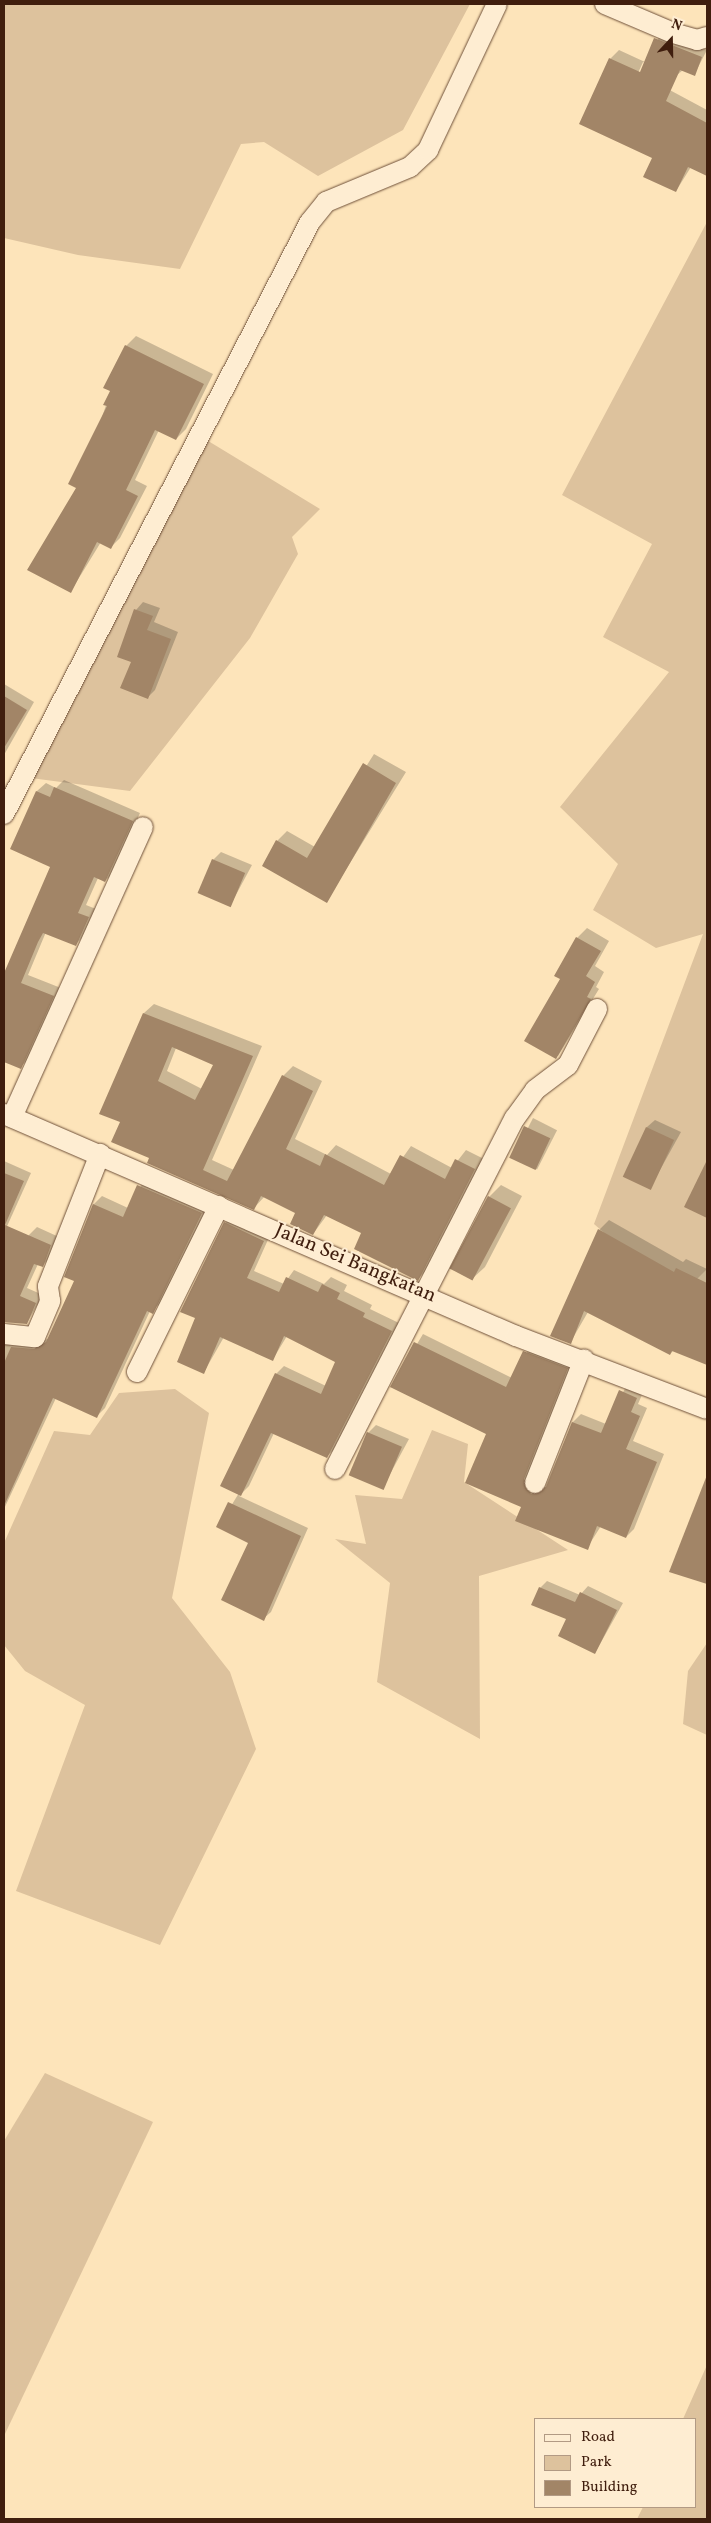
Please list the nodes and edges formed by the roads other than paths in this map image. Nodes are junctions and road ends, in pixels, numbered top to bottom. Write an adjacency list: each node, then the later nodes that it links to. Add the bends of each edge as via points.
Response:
1 (497, 4): 4 (street, via 428,150 410,167 326,202 310,222)
2 (605, 4): 3 (street, via 697,40)
3 (707, 37)
4 (4, 814)
5 (143, 828): 7 (street)
6 (597, 1009): 10 (street, via 568,1065 535,1090 515,1118)
7 (8, 1116): 8 (street, Jalan Sei Bangkatan)
8 (100, 1154): 9 (street, Jalan Sei Bangkatan); 11 (street, via 48,1286 50,1302 34,1337)
9 (219, 1206): 10 (street, Jalan Sei Bangkatan); 13 (street)
10 (424, 1293): 12 (street, Jalan Sei Bangkatan, via 516,1336); 15 (street)
11 (4, 1334)
12 (584, 1359): 14 (street, Jalan Sei Bangkatan); 16 (street)
13 (138, 1372)
14 (707, 1409)
15 (335, 1469)
16 (535, 1483)

